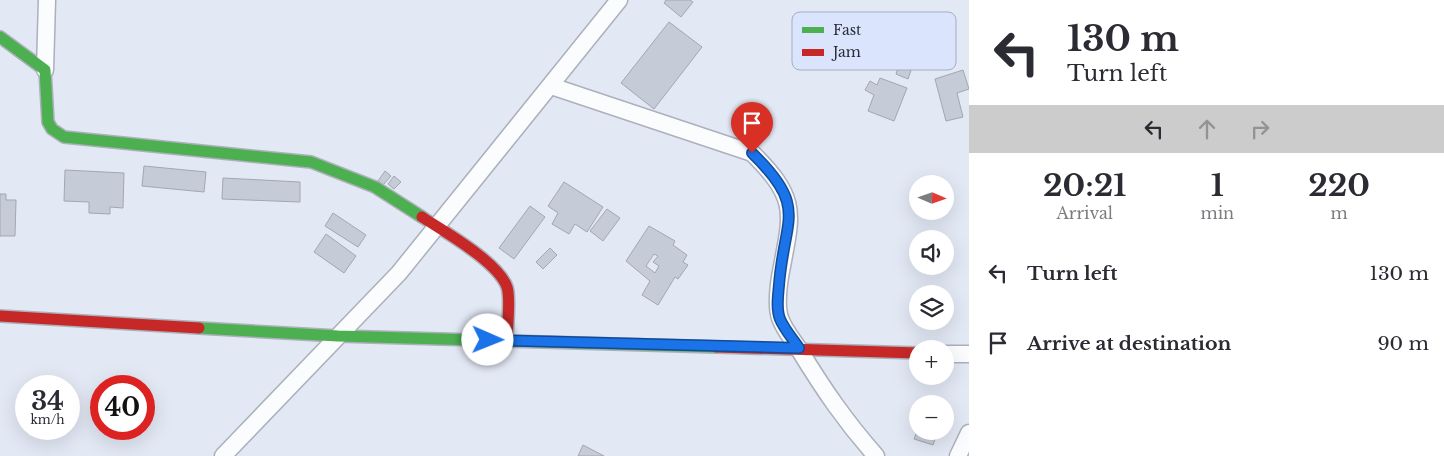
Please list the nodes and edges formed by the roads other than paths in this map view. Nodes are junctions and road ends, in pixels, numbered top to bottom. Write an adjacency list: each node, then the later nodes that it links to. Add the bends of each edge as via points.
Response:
1 (47, 0): 4 (street)
2 (619, 0): 5 (street)
3 (0, 37): 4 (street)
4 (45, 70): 6 (street, via 48,122 64,137 310,162 375,187)
5 (551, 86): 6 (street); 10 (street, via 752,153 771,171 786,195 790,218 779,282 780,319)
6 (437, 226): 8 (street, via 400,273); 9 (street, via 501,275 508,290)
7 (0, 316): 8 (street)
8 (338, 336): 9 (street); 15 (street)
9 (507, 341): 10 (street)
10 (799, 348): 11 (street); 16 (street, via 836,409)
11 (909, 352)
12 (954, 354): 13 (street)
13 (969, 354)
14 (969, 433): 17 (street)
15 (223, 456)
16 (876, 456)
17 (958, 456)

